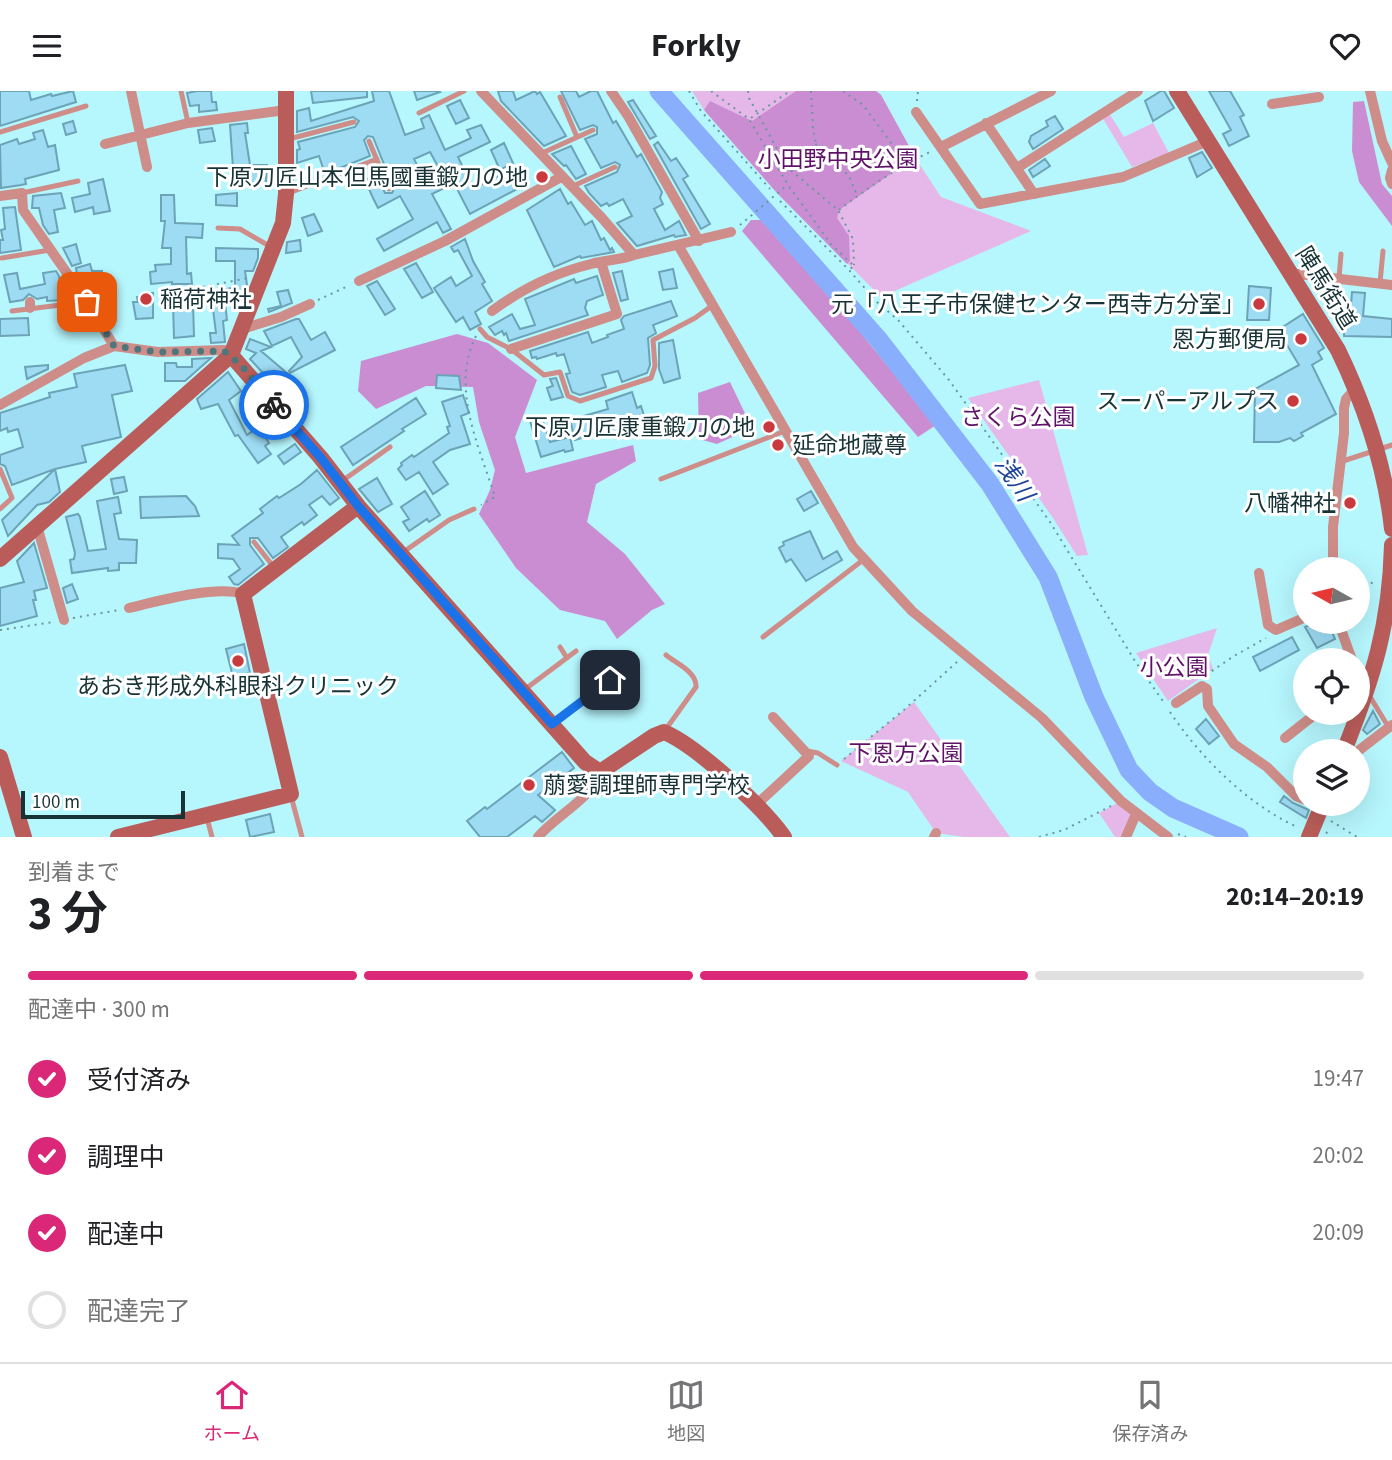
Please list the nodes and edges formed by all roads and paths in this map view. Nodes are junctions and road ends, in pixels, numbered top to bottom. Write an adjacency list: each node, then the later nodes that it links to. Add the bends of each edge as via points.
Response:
1 (131, 91): 34 (street)
2 (181, 91): 30 (lane)
3 (286, 91): 24 (street)
4 (464, 91): 26 (lane)
5 (481, 91): 42 (street)
6 (611, 91): 67 (street)
7 (689, 91): 57 (path)
8 (711, 91): 28 (path)
9 (748, 91): 27 (path)
10 (790, 91): 27 (path)
11 (811, 91): 40 (path)
12 (843, 91): 44 (path, via 863,105)
13 (1051, 91): 31 (street)
14 (1114, 91): 21 (street)
15 (1138, 91): 21 (street)
16 (1177, 91): 38 (street, 陣馬街道)
17 (1370, 91): 45 (street)
18 (1298, 96): 20 (street); 22 (street)
19 (560, 97): 35 (lane)
20 (1319, 97)
21 (1123, 102): 49 (street)
22 (1272, 104)
23 (86, 106): 33 (lane)
24 (286, 110): 30 (street); 36 (street)
25 (916, 112): 41 (street)
26 (418, 113)
27 (758, 114): 28 (path); 48 (path)
28 (749, 119): 54 (path)
29 (354, 122): 36 (lane)
30 (188, 123): 34 (street)
31 (986, 123): 41 (street); 49 (street)
32 (593, 130): 35 (lane)
33 (0, 132)
34 (140, 134): 39 (street); 46 (street)
35 (578, 137): 42 (lane)
36 (286, 140): 59 (street)
37 (369, 141): 43 (lane)
38 (1208, 141): 60 (street, via 1123,177); 78 (street, 陣馬街道)
39 (105, 143)
40 (817, 144): 48 (path); 62 (path, via 849,176)
41 (941, 148): 44 (path); 60 (street, via 981,204)
42 (540, 154): 51 (street)
43 (377, 159): 56 (lane); 59 (lane)
44 (906, 163): 62 (path)
45 (1392, 163)
46 (147, 167)
47 (615, 167): 55 (lane)
48 (787, 167): 64 (path)
49 (1017, 168): 60 (street)
50 (1392, 170): 53 (street)
51 (561, 177): 55 (street); 81 (street)
52 (78, 181): 58 (lane)
53 (1392, 184)
54 (788, 185): 66 (path); 76 (path, via 831,244)
55 (571, 187): 73 (street)
56 (389, 189)
57 (770, 189)
58 (22, 193): 61 (street); 70 (street, via 23,210)
59 (286, 194): 69 (street)
60 (1034, 194)
61 (0, 196)
62 (857, 196): 64 (path)
63 (780, 201): 77 (path)
64 (838, 210): 76 (path, via 853,239)
65 (218, 228): 69 (lane, via 240,229)
66 (731, 232): 67 (street)
67 (699, 241): 68 (street)
68 (678, 246): 73 (street); 87 (street)
69 (274, 249): 79 (street)
70 (50, 250): 74 (lane); 85 (street)
71 (1383, 251): 82 (lane)
72 (1341, 254): 80 (lane)
73 (634, 255): 75 (street)
74 (2, 258)
75 (601, 262): 89 (street, via 542,279); 93 (street, via 617,314)
76 (854, 266): 77 (path)
77 (849, 270): 139 (path, via 948,380 1050,522)
78 (1289, 272): 80 (street); 95 (street, 陣馬街道)
79 (263, 277): 83 (path); 90 (street)
80 (1339, 278): 82 (street)
81 (359, 281): 84 (path)
82 (1386, 284)
83 (162, 295)
84 (330, 295)
85 (87, 302): 88 (lane, via 30,305); 92 (street)
86 (310, 304): 90 (street)
87 (713, 305): 93 (lane, via 653,340 655,366 650,378 580,401 568,397 560,372 544,375); 97 (street)
88 (12, 311)
89 (492, 311)
90 (242, 329): 94 (street)
91 (480, 329): 93 (lane); 106 (path, via 464,370 475,442 495,497)
92 (114, 346): 94 (street); 96 (street)
93 (511, 349)
94 (231, 355): 103 (street); 107 (street)
95 (1356, 388): 99 (street, 陣馬街道); 100 (street, via 1346,399)
96 (0, 405)
97 (785, 431): 102 (lane); 114 (street)
98 (390, 447): 103 (lane)
99 (1385, 448): 100 (lane); 108 (street, 陣馬街道)
100 (1340, 462): 112 (street)
101 (0, 469): 105 (lane, via 12,498)
102 (661, 479)
103 (340, 482): 104 (street)
104 (358, 506): 111 (street); 115 (street)
105 (0, 509)
106 (474, 509): 111 (lane)
107 (37, 526): 113 (street); 121 (street)
108 (1392, 529)
109 (254, 542): 115 (lane)
110 (1392, 545): 117 (street)
111 (401, 553): 135 (street)
112 (1333, 557)
113 (0, 559)
114 (864, 559): 125 (lane); 129 (street, via 912,611)
115 (275, 569): 119 (street)
116 (1259, 573): 124 (street, via 1268,625)
117 (1391, 573): 118 (path); 131 (street, via 1382,639)
118 (1370, 583)
119 (243, 594): 120 (street, via 231,590); 152 (street)
120 (129, 608): 121 (path)
121 (64, 620): 123 (path)
122 (1293, 622): 124 (street)
123 (0, 629)
124 (1276, 629): 132 (path)
125 (763, 637)
126 (560, 647): 130 (lane)
127 (576, 651): 130 (lane)
128 (666, 655): 144 (lane, via 697,681)
129 (965, 655): 149 (path); 153 (street, via 1042,718)
130 (567, 658): 135 (lane)
131 (1370, 671)
132 (1204, 677)
133 (610, 680): 136 (lane)
134 (589, 682): 136 (lane)
135 (524, 690): 141 (street)
136 (596, 691): 141 (lane)
137 (1370, 696): 143 (lane)
138 (1172, 702): 139 (path); 151 (street, via 1202,686 1207,689 1208,706 1234,744)
139 (1164, 703): 159 (path, via 1186,735 1242,792)
140 (773, 717): 147 (street)
141 (552, 724): 150 (street, via 585,762)
142 (1301, 725): 145 (street)
143 (1390, 727): 146 (street)
144 (664, 732): 150 (street); 154 (street, via 704,758)
145 (1284, 738)
146 (1370, 742)
147 (804, 750): 149 (lane); 154 (street, via 809,756)
148 (0, 757): 161 (street)
149 (837, 765)
150 (600, 772): 165 (street, via 586,795)
151 (1293, 793)
152 (291, 794): 156 (street); 164 (lane)
153 (1121, 801): 155 (street); 167 (path, via 1064,830)
154 (756, 805): 166 (street)
155 (1136, 814): 160 (street); 168 (street)
156 (207, 815): 162 (street); 163 (lane)
157 (1317, 816): 159 (street)
158 (1330, 816): 170 (path)
159 (1307, 834)
160 (1173, 835): 169 (path)
161 (24, 837)
162 (118, 837)
163 (212, 837)
164 (302, 837)
165 (538, 837)
166 (784, 837)
167 (1039, 837)
168 (1126, 837)
169 (1186, 837)
170 (1357, 837)

